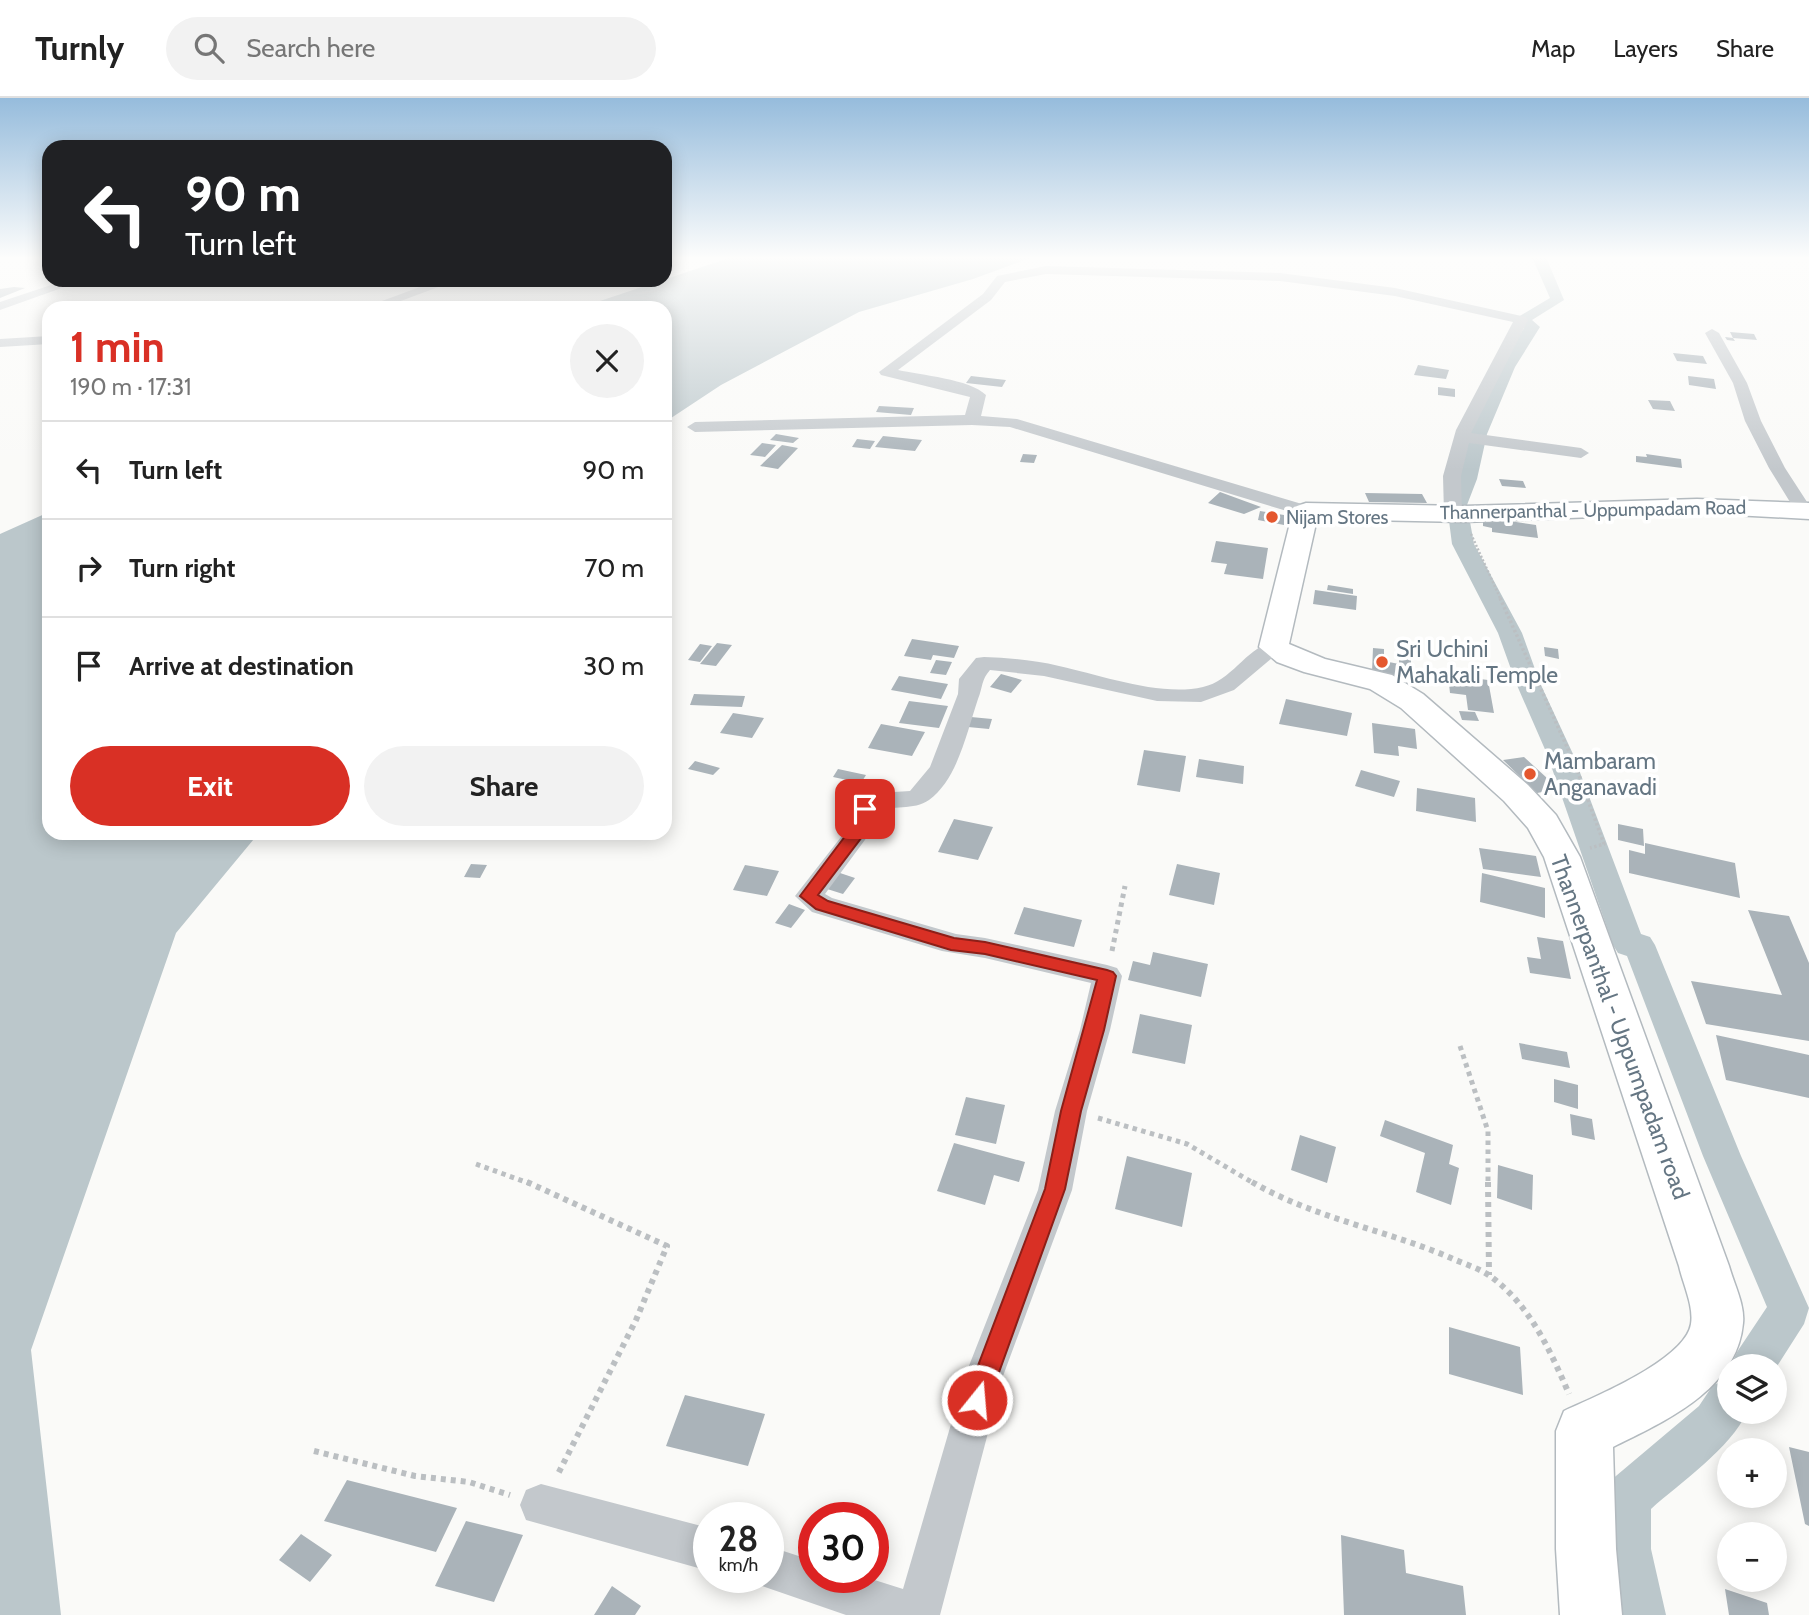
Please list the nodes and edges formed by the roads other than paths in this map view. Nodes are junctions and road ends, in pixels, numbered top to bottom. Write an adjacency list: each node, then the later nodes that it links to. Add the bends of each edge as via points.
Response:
1 (946, 328): 6 (street, via 886,372 978,395)
2 (1517, 328): 8 (street)
3 (1712, 333): 11 (street, via 1740,383 1777,468)
4 (42, 340): 5 (street)
5 (0, 343)
6 (972, 420): 7 (street); 10 (street, via 1011,422)
7 (695, 427)
8 (1462, 437): 9 (street); 12 (street)
9 (1581, 453)
10 (1306, 511): 12 (street, Thannerpanthal - Uppumpadam road); 13 (street)
11 (1806, 511): 12 (street, Thannerpanthal - Uppumpadam Road, via 1697,506)
12 (1445, 513)
13 (1273, 647): 17 (street, via 1220,689 1185,696 1044,669 984,663 970,679 969,694 942,768 932,782 919,796 878,801 865,809 860,829 809,896 822,905 951,944 1107,976 1055,1189 984,1376); 18 (street, Thannerpanthal - Uppumpadam road, via 1315,666 1381,682 1412,701 1516,793 1543,823 1562,857 1704,1266 1717,1322 1706,1355 1655,1396 1584,1431)
14 (541, 1505): 15 (street)
15 (693, 1545)
16 (784, 1573): 17 (street)
17 (917, 1615)
18 (1591, 1615)

